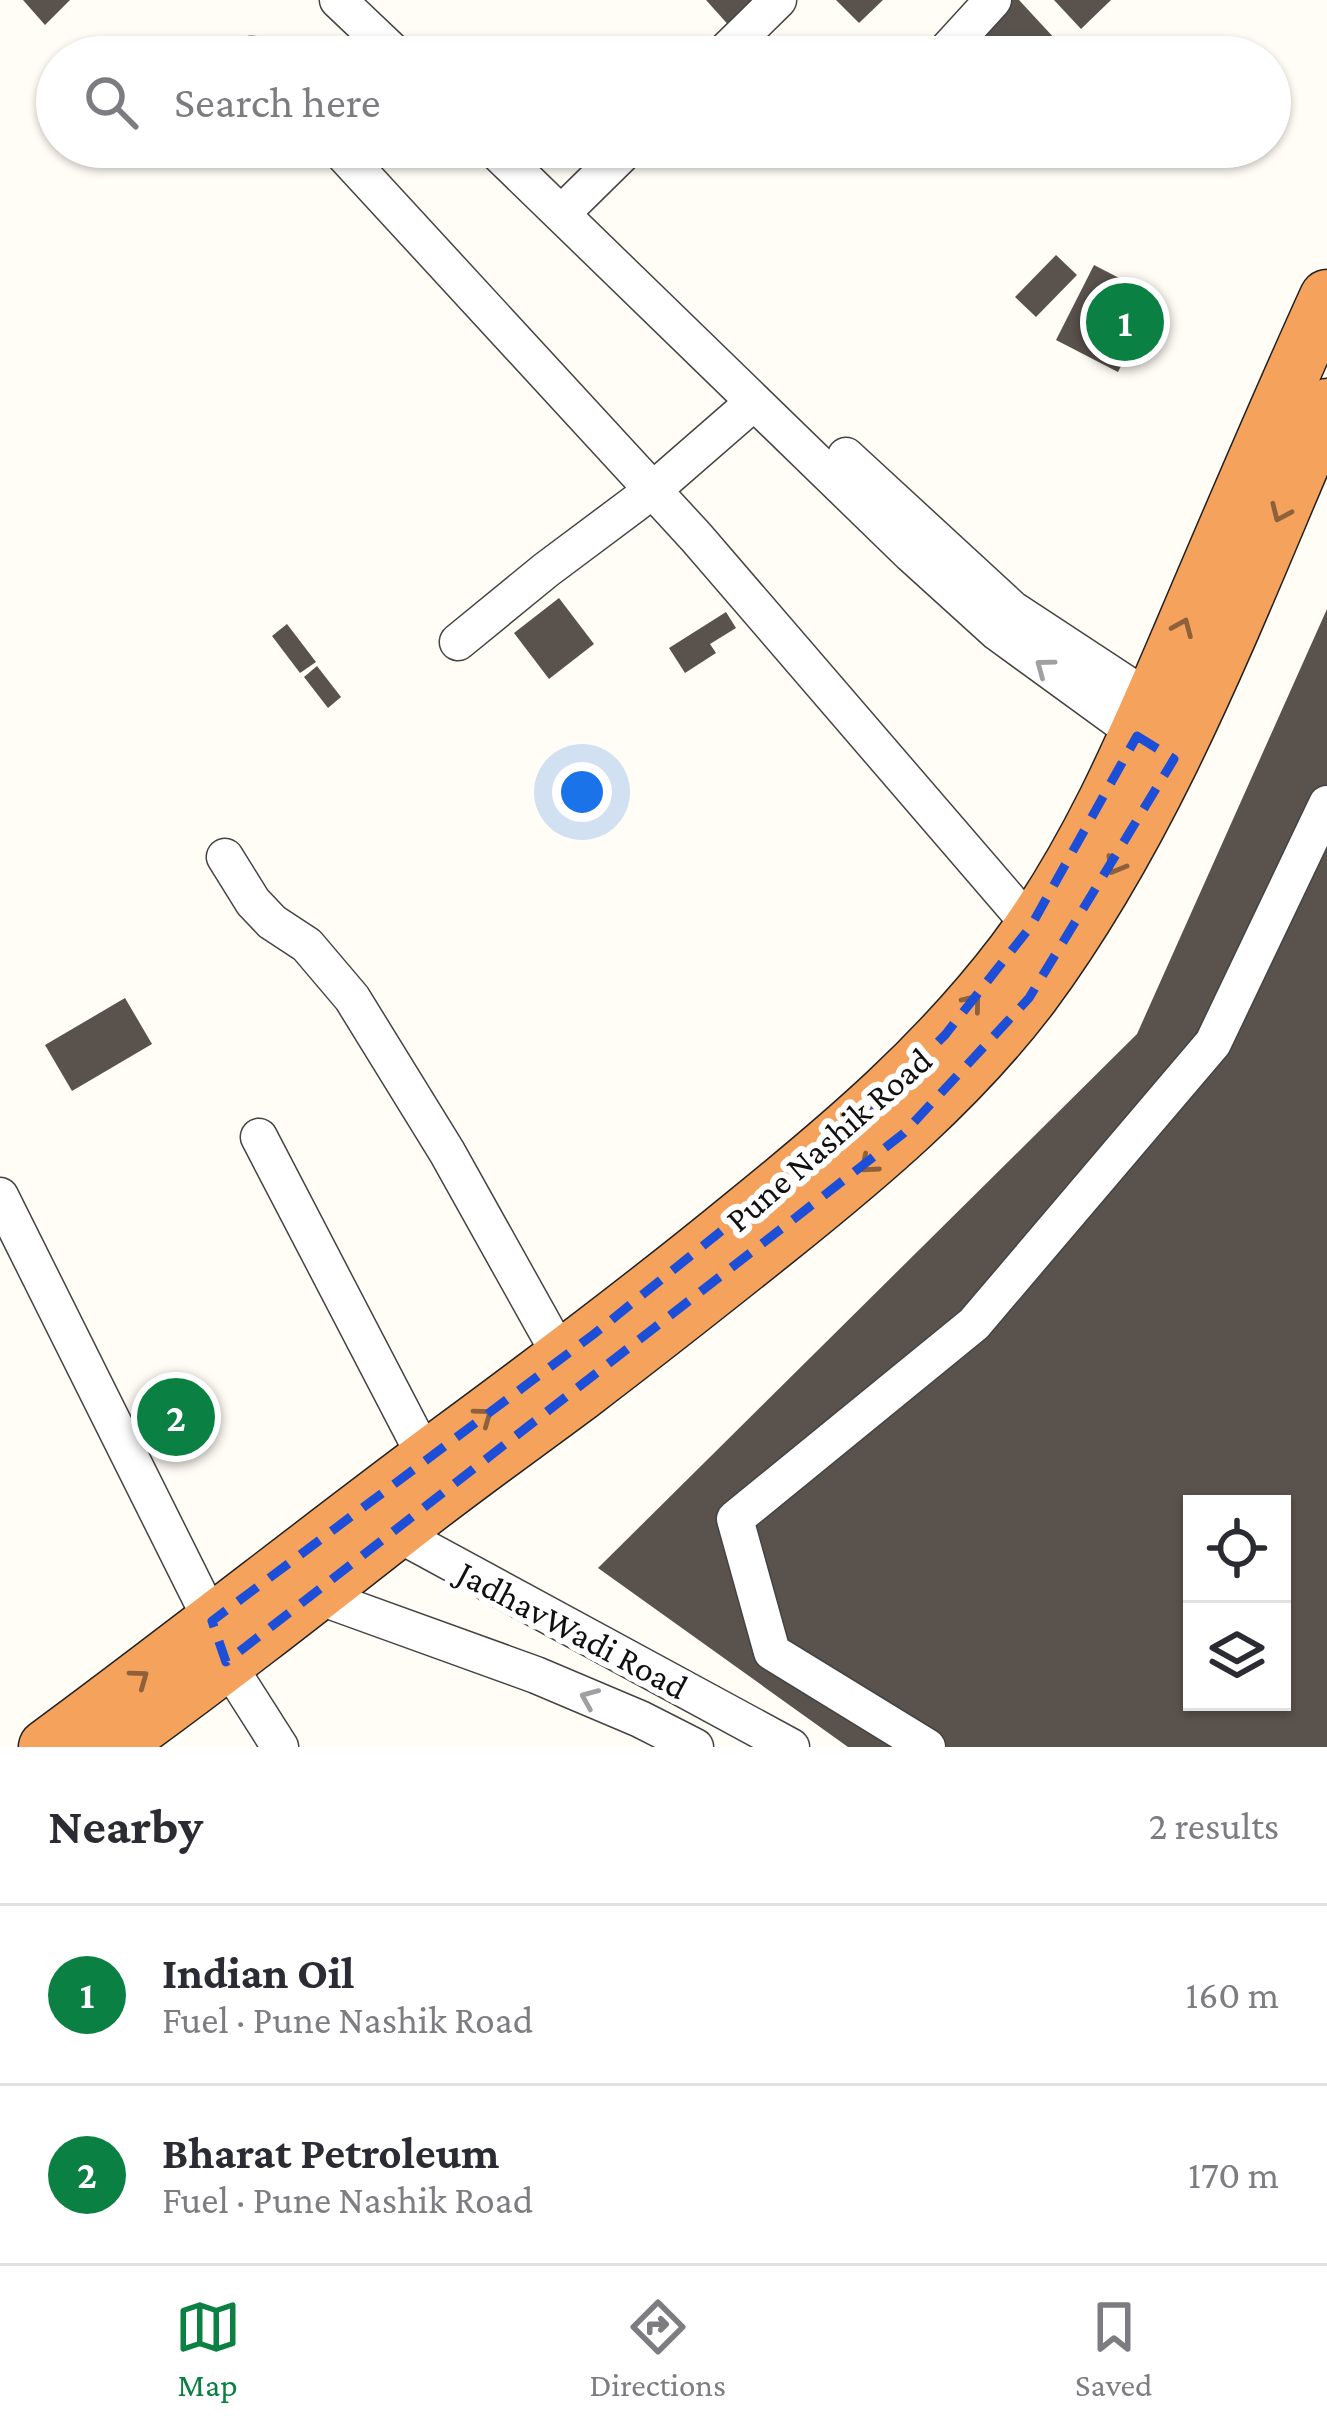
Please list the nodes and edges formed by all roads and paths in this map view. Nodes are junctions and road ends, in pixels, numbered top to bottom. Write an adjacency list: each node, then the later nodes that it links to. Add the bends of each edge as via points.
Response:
1 (338, 0): 5 (street)
2 (369, 0): 6 (street)
3 (778, 0): 7 (street)
4 (993, 0): 8 (street)
5 (376, 36)
6 (407, 36)
7 (741, 36)
8 (960, 36)
9 (356, 168): 17 (street)
10 (519, 168): 13 (street)
11 (539, 168): 13 (street)
12 (608, 168): 13 (street)
13 (569, 206): 15 (street); 19 (street, via 1012,609)
14 (1327, 297): 19 (highway, Pune Nashik Road, one-way to 14, via 1278,403)
15 (754, 402): 17 (street); 19 (street, one-way to 15, via 997,632)
16 (1327, 406): 19 (highway, Pune Nashik Road, one-way to 19)
17 (652, 490): 18 (street); 22 (street)
18 (458, 642)
19 (1163, 729): 22 (highway, Pune Nashik Road); 27 (highway, Pune Nashik Road, one-way to 27, via 1083,922 968,1070 841,1189 722,1284)
20 (1327, 804): 35 (street, via 1214,1043 974,1324 735,1519 772,1652)
21 (225, 857): 25 (street, via 253,902 307,945 352,998)
22 (1031, 926): 25 (highway, Pune Nashik Road, one-way to 22, via 867,1113 945,1035)
23 (259, 1137): 26 (street)
24 (0, 1196): 29 (street)
25 (562, 1358): 26 (highway, Pune Nashik Road, one-way to 25)
26 (426, 1458): 27 (highway, Pune Nashik Road)
27 (376, 1521): 28 (highway, Pune Nashik Road); 34 (street, JadhavWadi Road)
28 (293, 1587): 29 (highway, Pune Nashik Road); 33 (street, JadhavWadi Road, one-way to 28, via 536,1675)
29 (219, 1642): 30 (highway, Pune Nashik Road, one-way to 29); 31 (highway, Pune Nashik Road); 32 (street)
30 (46, 1747)
31 (113, 1747)
32 (280, 1747)
33 (695, 1747)
34 (791, 1747)
35 (927, 1747)

